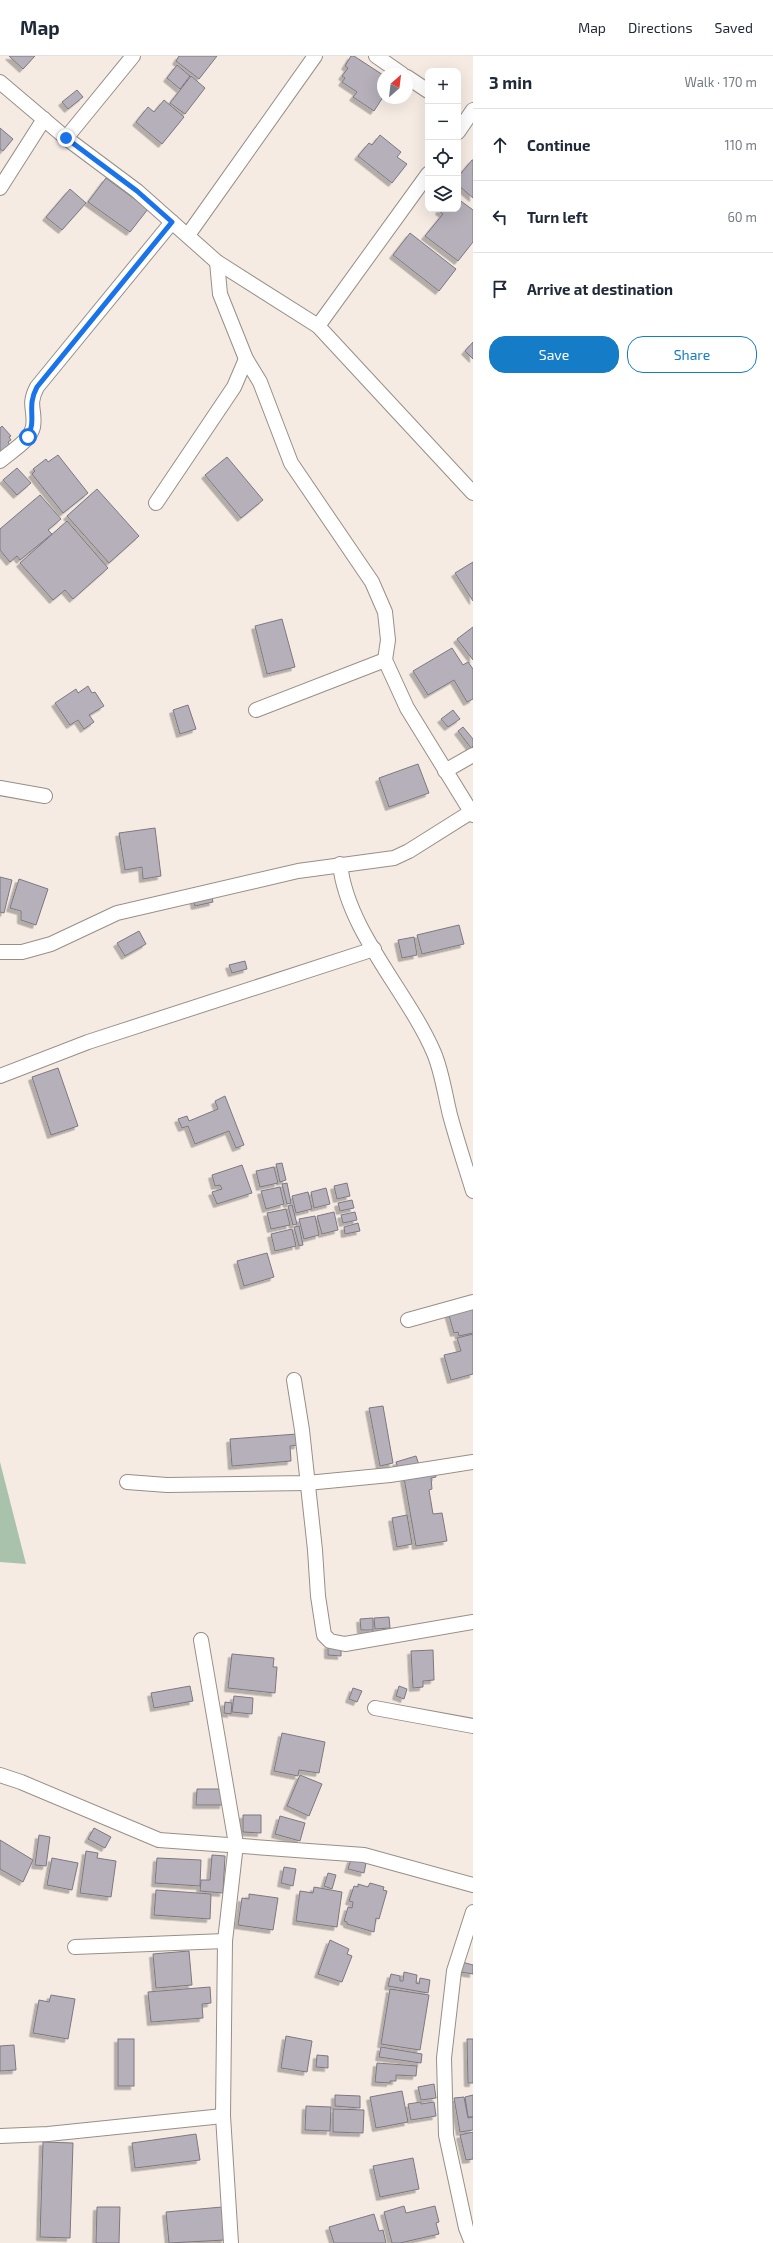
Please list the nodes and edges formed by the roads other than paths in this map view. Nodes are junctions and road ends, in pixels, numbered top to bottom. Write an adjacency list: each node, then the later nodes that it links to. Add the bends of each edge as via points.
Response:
1 (133, 56): 11 (street)
2 (315, 56): 15 (street)
3 (376, 56): 4 (street)
4 (393, 68)
5 (413, 81): 7 (street)
6 (0, 82): 9 (street)
7 (425, 89)
8 (468, 116): 10 (street)
9 (44, 119): 11 (street); 13 (street)
10 (461, 127)
11 (66, 138): 14 (street, via 137,191)
12 (427, 176): 17 (street)
13 (0, 188)
14 (172, 222): 15 (street); 19 (street, via 37,387 31,398 33,427 28,437)
15 (188, 235): 16 (street)
16 (217, 262): 17 (street); 18 (street, via 220,294)
17 (318, 326): 20 (street)
18 (246, 359): 21 (street, via 234,387); 22 (street, via 260,382 291,463 372,582 380,598 385,612 388,640)
19 (0, 461)
20 (473, 493)
21 (156, 503)
22 (385, 660): 23 (street); 25 (street, via 407,708)
23 (256, 710)
24 (473, 755): 25 (street)
25 (445, 771): 28 (street)
26 (0, 788): 27 (street)
27 (45, 796)
28 (472, 814): 29 (street, via 394,858)
29 (340, 864): 30 (street, via 346,894); 31 (street, via 117,913 51,944 22,952)
30 (374, 949): 32 (street, via 88,1042); 33 (street, via 434,1054 459,1151)
31 (0, 952)
32 (0, 1076)
33 (473, 1191)
34 (473, 1302): 35 (street)
35 (408, 1320)
36 (294, 1380): 39 (street)
37 (473, 1462): 39 (street, via 390,1475)
38 (127, 1482): 39 (street, via 167,1485)
39 (307, 1483): 40 (street, via 318,1596 324,1635 330,1641 345,1644)
40 (473, 1622)
41 (201, 1640): 45 (street)
42 (375, 1708): 43 (street)
43 (473, 1726)
44 (0, 1775): 45 (street, via 159,1840)
45 (236, 1844): 46 (street, via 364,1855); 48 (street)
46 (473, 1885)
47 (473, 1912): 53 (street, via 454,1971 444,2058 446,2135 466,2228)
48 (224, 1941): 49 (street); 50 (street)
49 (75, 1947)
50 (223, 2116): 51 (street, via 48,2134); 52 (street)
51 (0, 2136)
52 (231, 2243)
53 (472, 2243)

